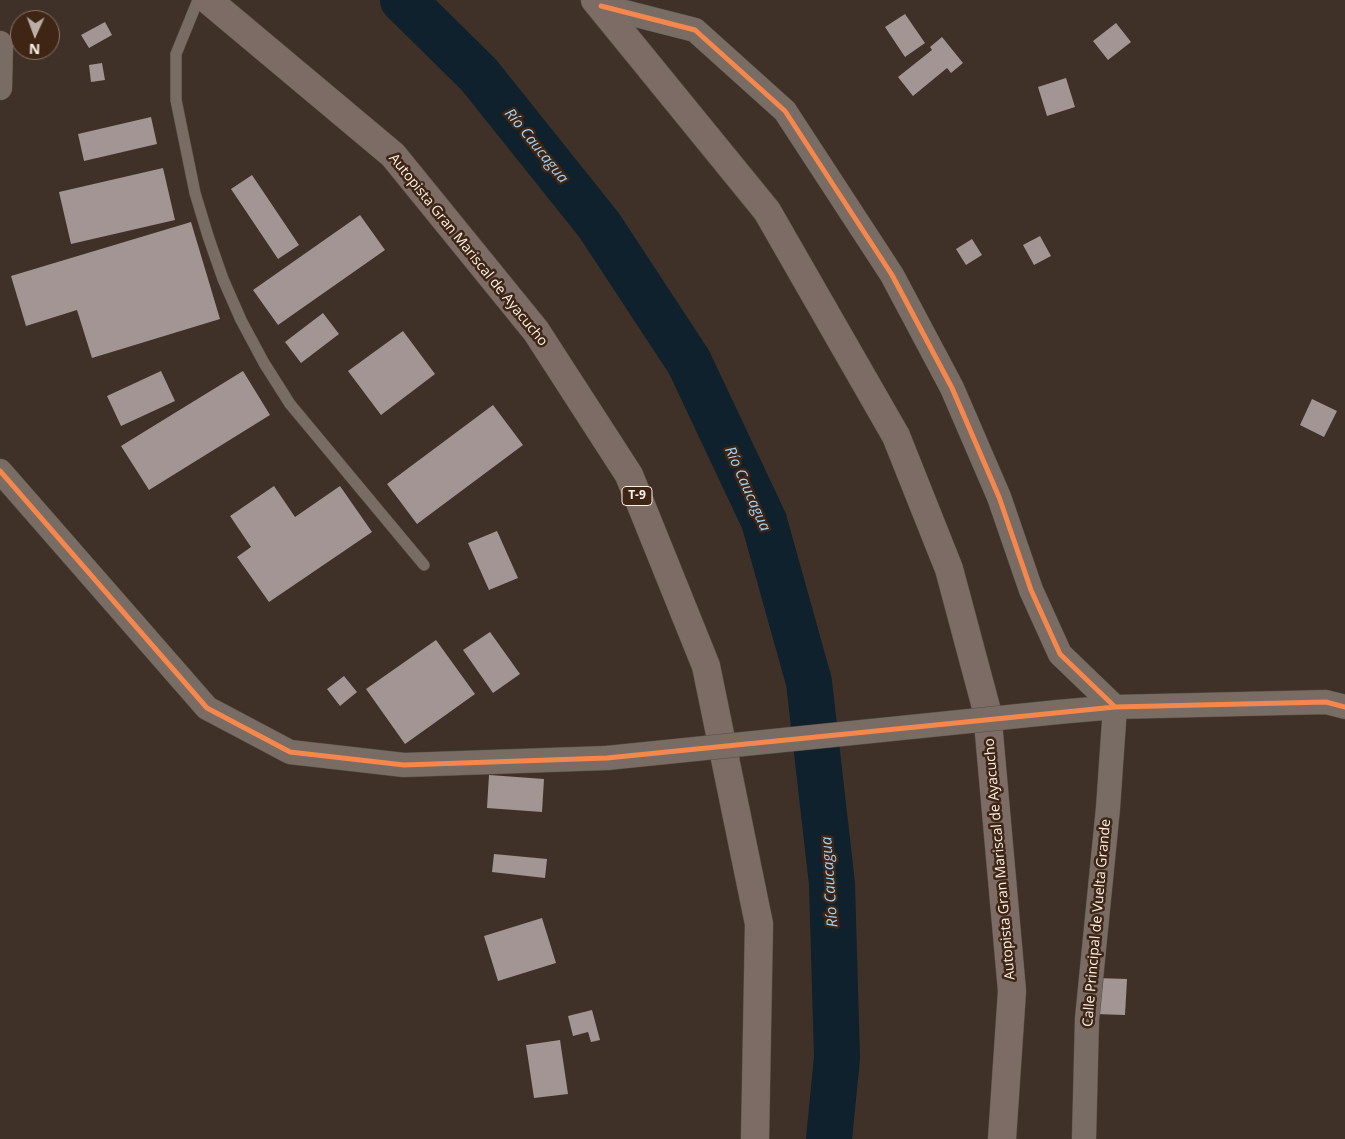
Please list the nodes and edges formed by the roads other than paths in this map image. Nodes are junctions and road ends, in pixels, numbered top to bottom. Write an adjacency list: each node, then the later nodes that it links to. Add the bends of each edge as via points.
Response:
1 (198, 0): 7 (lane, via 176,54 176,100 196,193 223,279 264,363 290,404)
2 (208, 0): 10 (highway, Autopista Gran Mariscal de Ayacucho / T-9, via 392,155 536,331 629,475 706,666 759,924)
3 (598, 3): 8 (street, via 695,30 785,111 892,275 952,388 999,497 1031,590 1060,654); 11 (highway, Autopista Gran Mariscal de Ayacucho, via 767,211 896,436 948,569 987,711 1012,991)
4 (0, 43): 5 (street)
5 (0, 88)
6 (0, 471): 8 (street, bridge, via 207,708 290,752 404,765 607,758)
7 (424, 565)
8 (1115, 707): 9 (street, via 1326,702); 12 (street, Calle Principal de Vuelta Grande, via 1087,1019)
9 (1345, 707)
10 (754, 1139)
11 (1002, 1139)
12 (1084, 1139)

